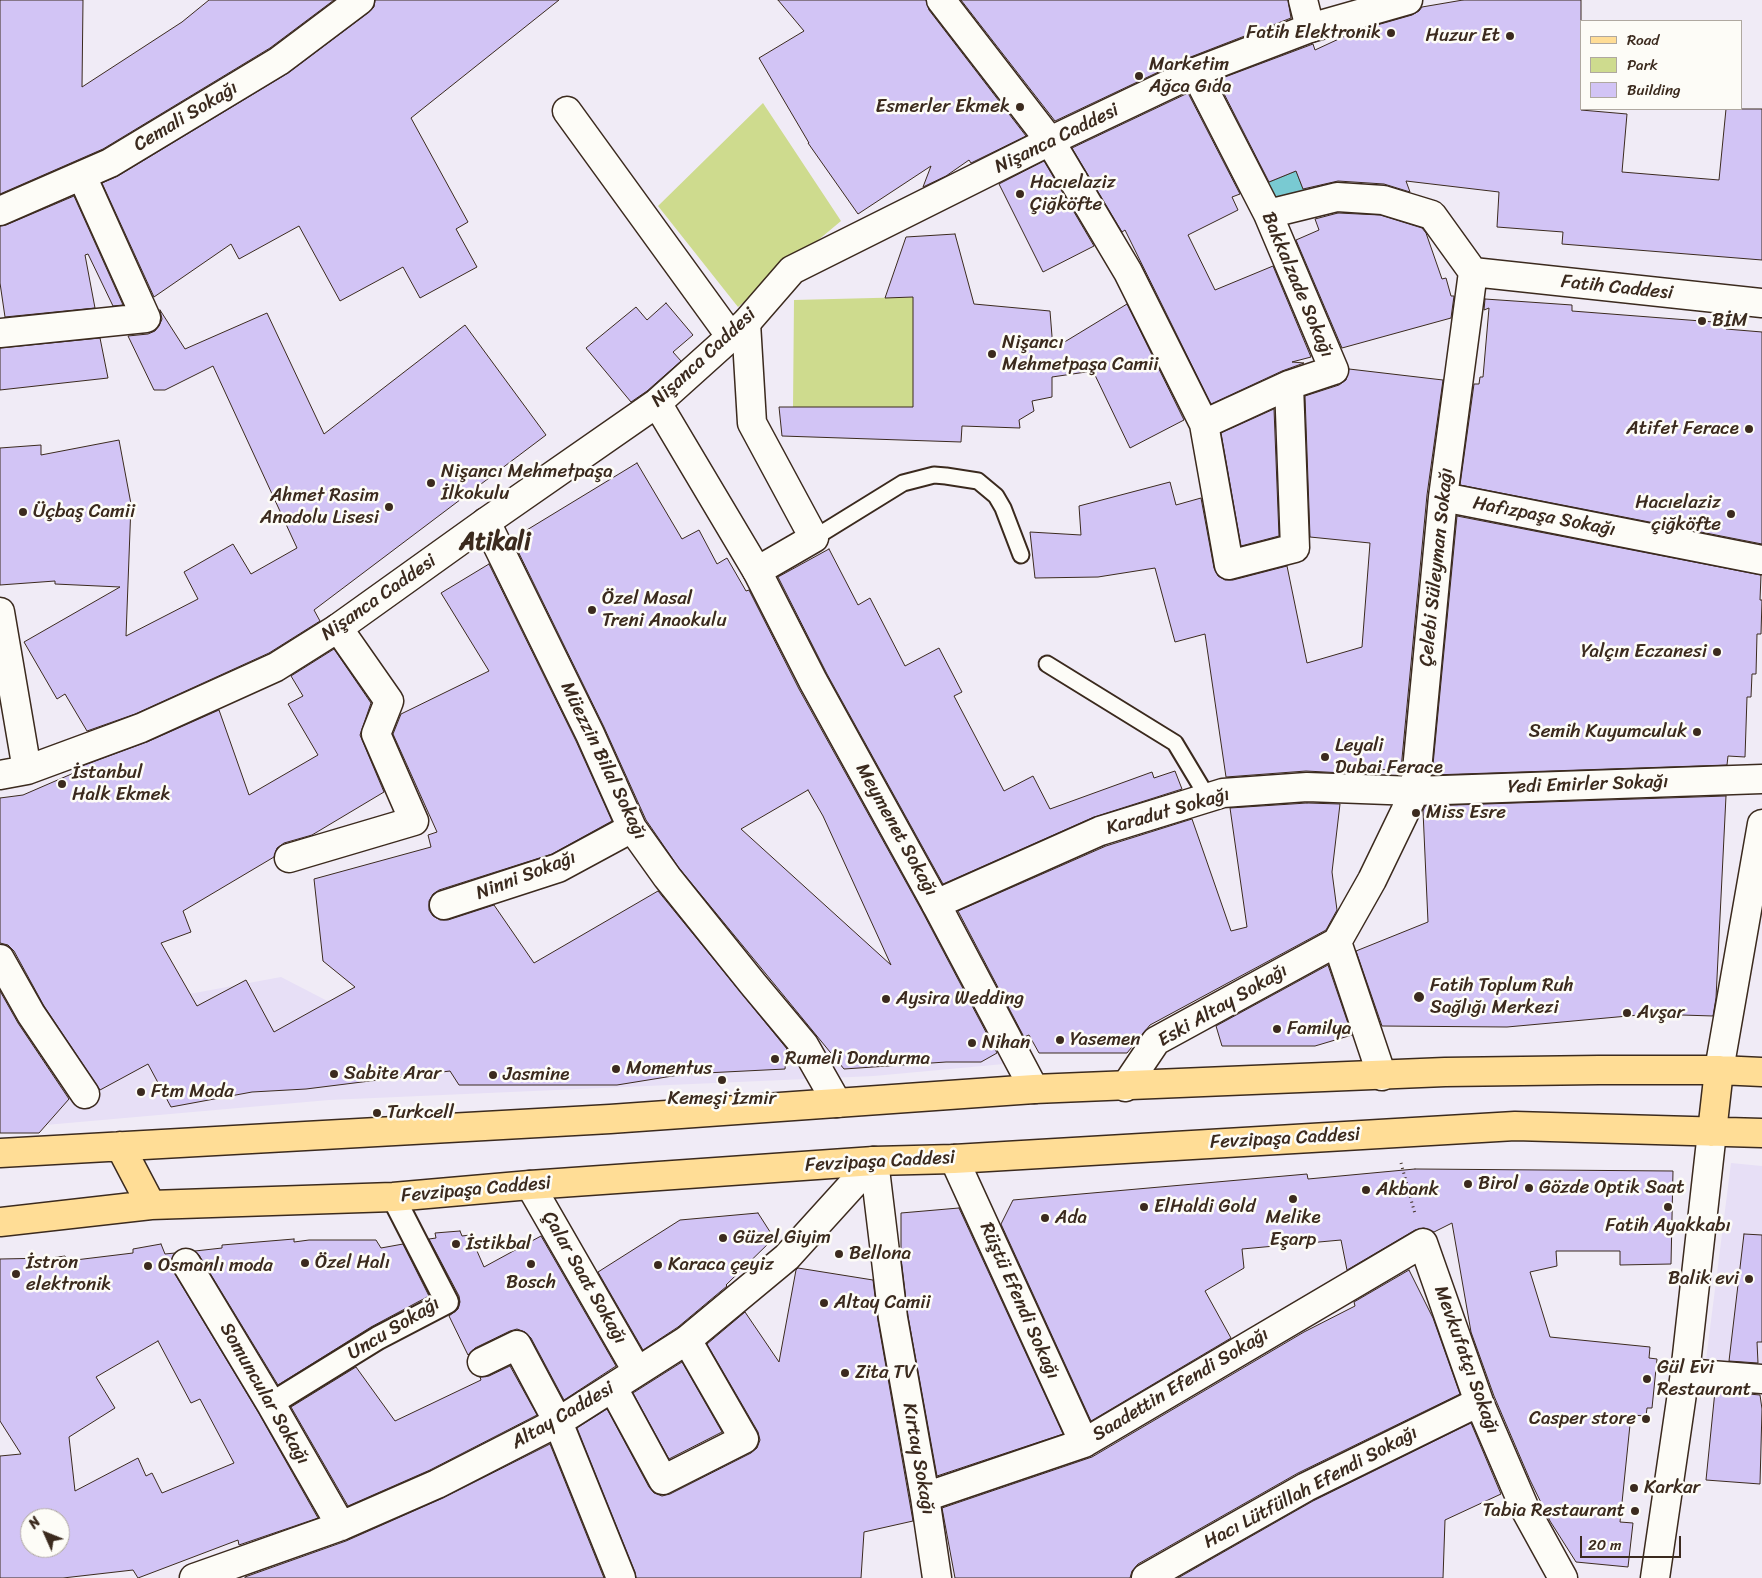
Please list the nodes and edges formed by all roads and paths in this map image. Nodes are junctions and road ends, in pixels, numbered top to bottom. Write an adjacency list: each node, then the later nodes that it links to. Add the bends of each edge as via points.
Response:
1 (360, 0): 9 (street, Cemali Sokağı, via 279,61 110,163)
2 (942, 0): 8 (street)
3 (1303, 0): 5 (street)
4 (1408, 0): 5 (street, Nişanca Caddesi)
5 (1310, 28): 6 (street, Nişanca Caddesi)
6 (1195, 72): 8 (street, Nişanca Caddesi); 11 (street, Bakkalzade Sokağı)
7 (567, 111): 14 (street)
8 (1050, 141): 14 (street, Nişanca Caddesi, via 792,270); 18 (street, via 1128,272)
9 (82, 176): 10 (street, Cemali Sokağı); 15 (street, via 146,318)
10 (0, 211)
11 (1268, 214): 12 (street, via 1337,197 1383,200 1432,216); 16 (street, Bakkalzade Sokağı, via 1334,370)
12 (1473, 272): 13 (street, Fatih Caddesi); 19 (street, Çelebi Süleyman Sokağı)
13 (1762, 303)
14 (738, 330): 17 (street, Nişanca Caddesi); 21 (street, via 752,423)
15 (0, 333)
16 (1290, 385): 18 (street); 18 (street, via 1295,548 1229,565)
17 (657, 404): 20 (street, Nişanca Caddesi); 24 (street, Meymenet Sokağı)
18 (1204, 424)
19 (1443, 497): 23 (street, Hafızpaşa Sokağı); 31 (street, Çelebi Süleyman Sokağı)
20 (486, 522): 26 (street, Nişanca Caddesi); 34 (street, Müezzin Bilal Sokağı, via 590,734)
21 (814, 538): 22 (lane, via 903,483 934,475 978,481 996,496); 24 (street)
22 (1021, 555)
23 (1762, 560)
24 (757, 571): 36 (street, Meymenet Sokağı)
25 (0, 612): 28 (street)
26 (338, 628): 28 (street, Nişanca Caddesi, via 276,667 141,728); 35 (street, via 389,701 376,734 414,821)
27 (1047, 664): 32 (lane, via 1175,743)
28 (27, 770): 29 (street, Nişanca Caddesi)
29 (0, 775)
30 (1762, 779): 31 (street, Yedi Emirler Sokağı)
31 (1415, 791): 32 (street, Karadut Sokağı, via 1307,787 1223,793); 38 (street, Çelebi Süleyman Sokağı, via 1372,880)
32 (1208, 798): 36 (street, Karadut Sokağı, via 1100,831)
33 (1762, 824): 40 (street)
34 (632, 828): 37 (street, Ninni Sokağı, via 558,868); 46 (street, Müezzin Bilal Sokağı, via 666,877 804,1045)
35 (289, 858)
36 (936, 904): 44 (street, Meymenet Sokağı)
37 (444, 905)
38 (1337, 942): 42 (street); 43 (street, Eski Altay Sokağı, via 1156,1041)
39 (0, 959): 45 (street, via 31,1014)
40 (1719, 1070): 41 (main road); 42 (main road, via 1464,1072); 47 (main road)
41 (1762, 1072)
42 (1382, 1076): 43 (main road)
43 (1125, 1087): 44 (main road)
44 (1034, 1090): 46 (main road)
45 (85, 1094)
46 (837, 1103): 50 (main road)
47 (1712, 1132): 48 (main road, Fevzipaşa Caddesi, via 1515,1126); 49 (main road, Fevzipaşa Caddesi); 63 (street)
48 (1392, 1133): 52 (main road, Fevzipaşa Caddesi); 58 (path)
49 (1762, 1133)
50 (120, 1146): 51 (main road); 56 (main road)
51 (0, 1153)
52 (954, 1159): 53 (main road, Fevzipaşa Caddesi); 69 (street, Rüştü Efendi Sokağı)
53 (874, 1161): 54 (main road, Fevzipaşa Caddesi); 60 (street, Altay Caddesi, via 787,1257); 70 (street, Kırtay Sokağı, via 893,1318)
54 (530, 1185): 55 (main road, Fevzipaşa Caddesi); 62 (street, Çalar Saat Sokağı)
55 (393, 1197): 56 (main road, Fevzipaşa Caddesi); 67 (street, Uncu Sokağı, via 447,1302 378,1338)
56 (151, 1205): 57 (main road, Fevzipaşa Caddesi)
57 (0, 1222)
58 (1424, 1243): 66 (street, Mevkufatçı Sokağı); 69 (street, Saadettin Efendi Sokağı)
59 (186, 1262): 67 (street, Somuncular Sokağı)
60 (687, 1340): 62 (street, Altay Caddesi); 65 (street, via 744,1439 662,1480)
61 (482, 1362): 68 (street, via 517,1345)
62 (637, 1371): 65 (street, Altay Caddesi)
63 (1685, 1373): 64 (street); 77 (street)
64 (1762, 1379)
65 (613, 1388): 68 (street, Altay Caddesi)
66 (1479, 1402): 75 (street, Hacı Lütfüllah Efendi Sokağı, via 1306,1486); 76 (street, Mevkufatçı Sokağı, via 1525,1509)
67 (271, 1404): 71 (street, Somuncular Sokağı)
68 (558, 1422): 71 (street, Altay Caddesi, via 437,1484); 73 (street)
69 (1084, 1443): 70 (street, Saadettin Efendi Sokağı)
70 (925, 1497): 74 (street, Kırtay Sokağı)
71 (341, 1526): 72 (street, Altay Caddesi)
72 (194, 1578)
73 (621, 1578)
74 (937, 1578)
75 (1146, 1578)
76 (1563, 1578)
77 (1655, 1578)

